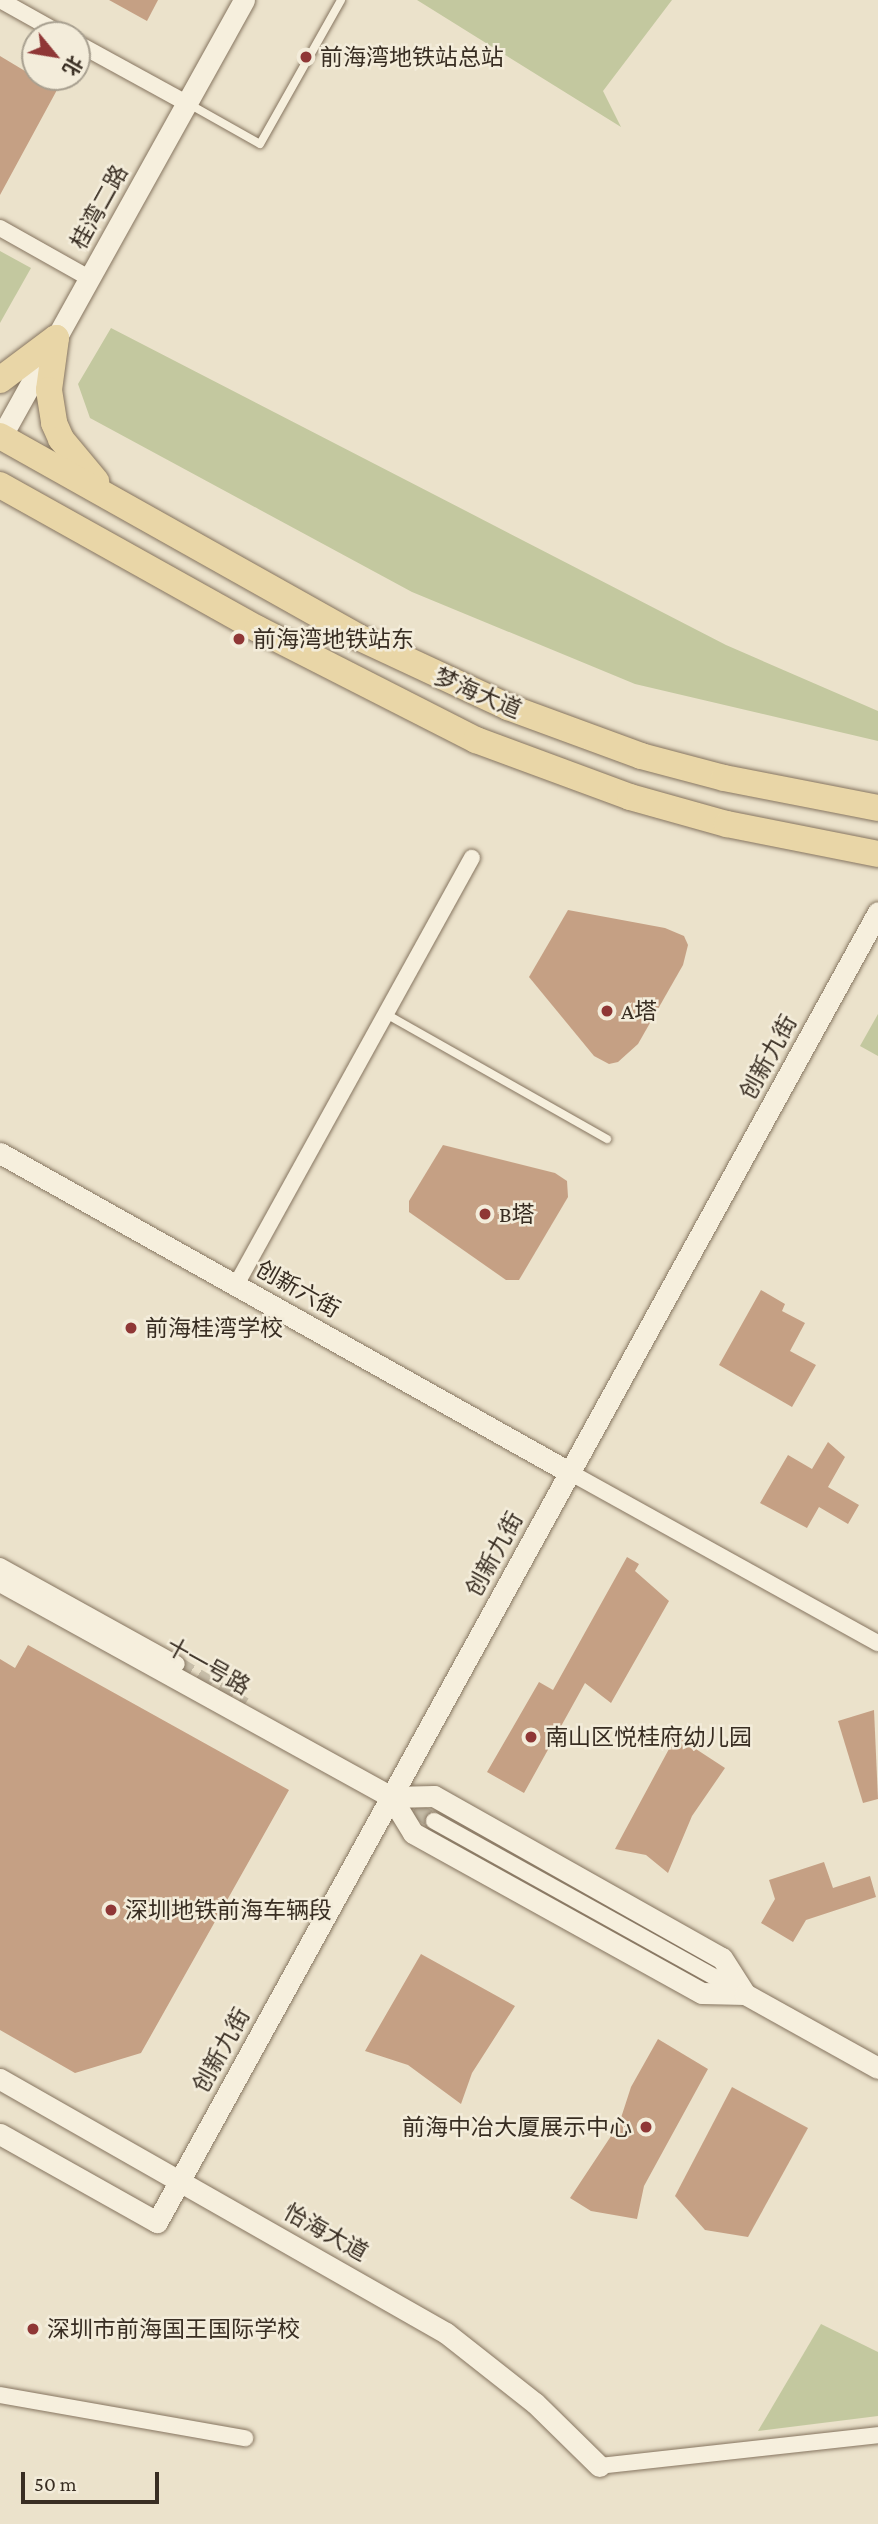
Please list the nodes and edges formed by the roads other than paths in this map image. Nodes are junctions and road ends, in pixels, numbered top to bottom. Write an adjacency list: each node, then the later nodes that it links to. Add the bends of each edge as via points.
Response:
1 (0, 0): 4 (street)
2 (244, 0): 6 (street, 桂湾二路)
3 (341, 0): 6 (lane, via 260,144)
4 (38, 21)
5 (91, 51): 6 (street)
6 (186, 103): 8 (street, 桂湾二路)
7 (0, 228): 8 (street)
8 (89, 278): 9 (street, 桂湾二路)
9 (56, 338): 10 (main road); 11 (street, 桂湾二路); 13 (main road, via 49,390 54,423 79,465)
10 (0, 380)
11 (0, 437): 13 (main road, 梦海大道)
12 (0, 485): 15 (main road, 梦海大道, via 258,629 476,740 630,797 727,824)
13 (114, 500): 14 (main road, 梦海大道, via 369,643 578,736 724,778)
14 (878, 808)
15 (878, 854)
16 (472, 858): 18 (street)
17 (878, 912): 22 (street, 创新九街)
18 (386, 1014): 19 (lane); 21 (street)
19 (607, 1139)
20 (0, 1153): 21 (street, 创新六街)
21 (236, 1285): 22 (street, 创新六街)
22 (569, 1472): 25 (street); 27 (street, 创新九街)
23 (0, 1566): 26 (street)
24 (0, 1581): 27 (street, 十一号路)
25 (878, 1643)
26 (177, 1664)
27 (391, 1797): 29 (street, 十一号路, via 413,1833 702,1993); 29 (street, 十一号路, via 433,1796 722,1958); 33 (street, 创新九街)
28 (434, 1821): 29 (street)
29 (745, 1994): 30 (street, 十一号路)
30 (878, 2068)
31 (0, 2079): 33 (street, 怡海大道)
32 (0, 2134): 33 (street, 创新九街, via 157,2222)
33 (180, 2180): 37 (street, 怡海大道, via 446,2333 535,2403)
34 (0, 2395): 36 (street)
35 (878, 2435): 37 (street)
36 (245, 2438)
37 (600, 2466)

